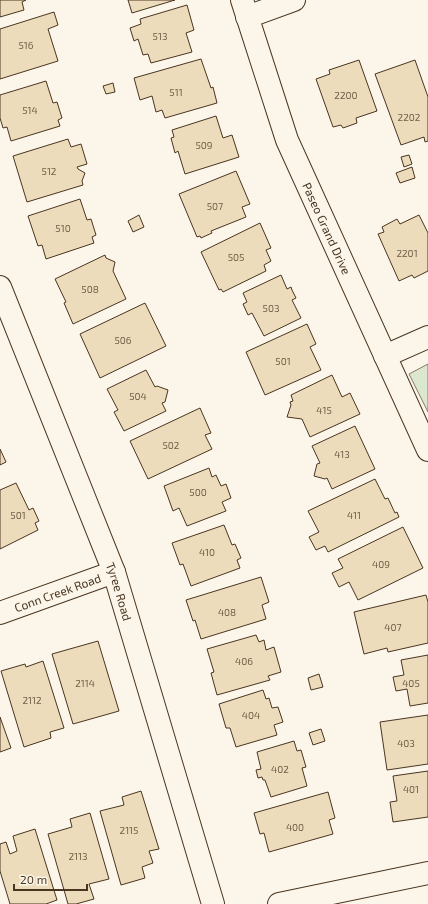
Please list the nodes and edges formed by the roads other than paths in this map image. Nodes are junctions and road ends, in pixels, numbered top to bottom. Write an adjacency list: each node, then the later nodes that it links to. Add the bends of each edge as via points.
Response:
1 (294, 0): 2 (street)
2 (245, 8): 5 (street, Paseo Grand Drive, via 287,140)
3 (0, 287): 7 (street, Tyree Road)
4 (428, 337): 5 (street)
5 (385, 356): 6 (street, Paseo Grand Drive)
6 (428, 450)
7 (114, 572): 8 (street, Conn Creek Road); 10 (street, Tyree Road)
8 (0, 613)
9 (428, 873): 11 (street)
10 (213, 904)
11 (279, 904)

